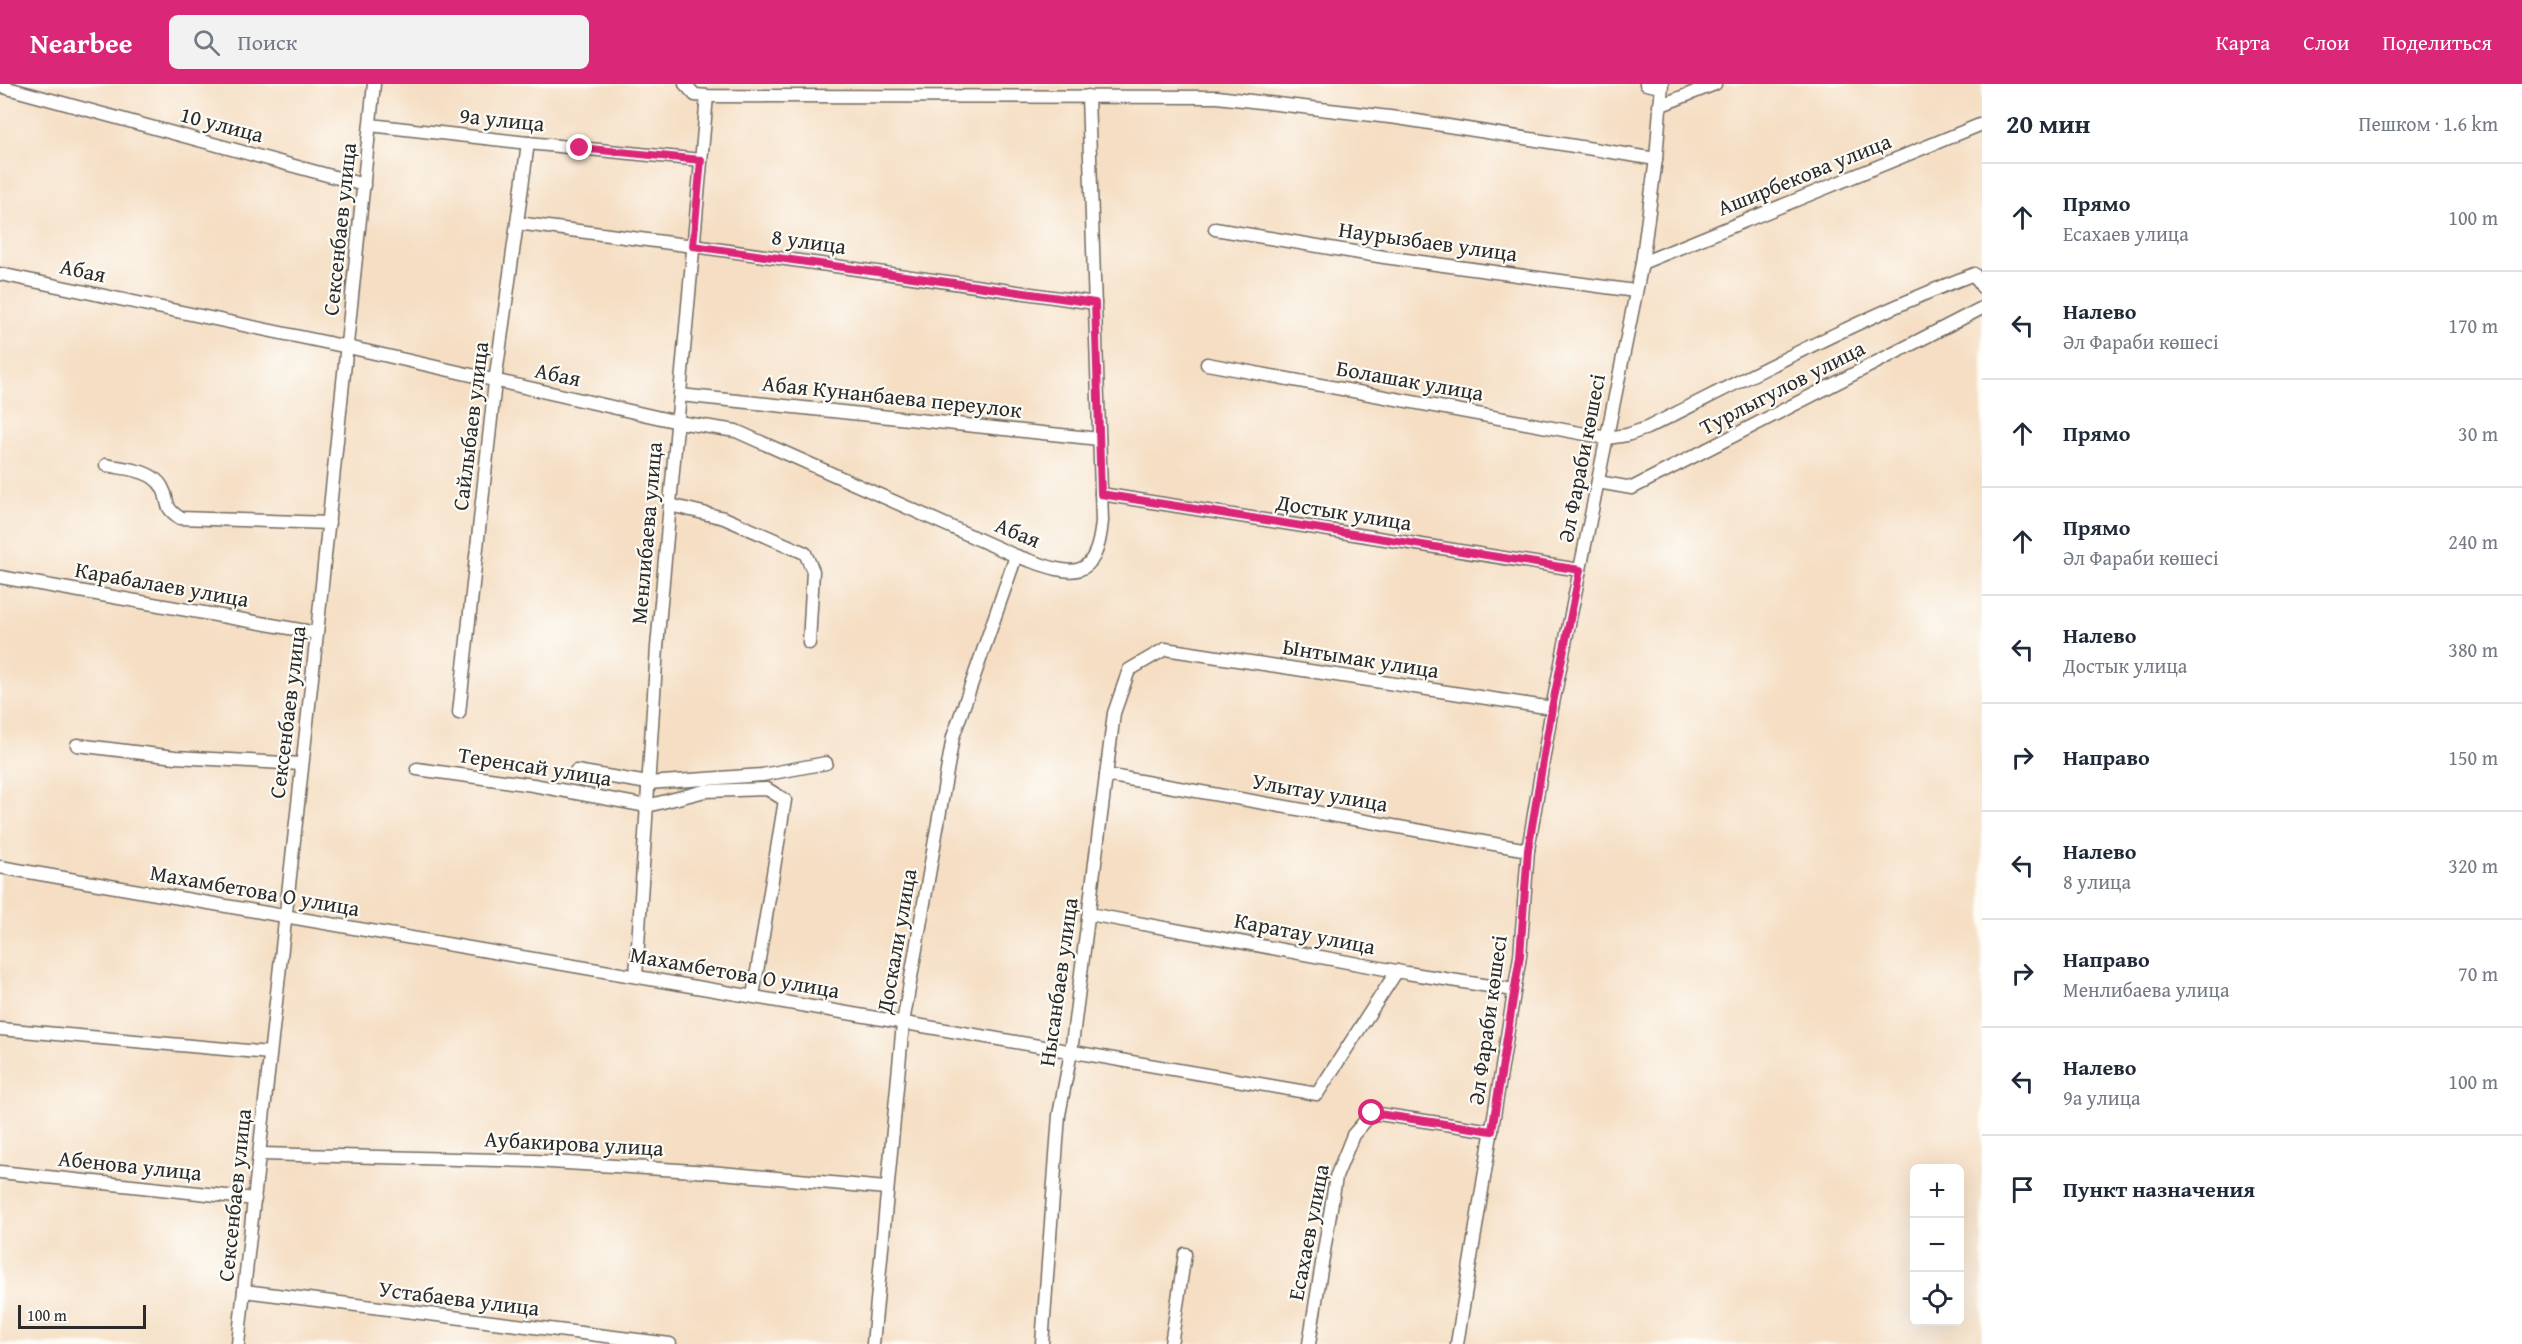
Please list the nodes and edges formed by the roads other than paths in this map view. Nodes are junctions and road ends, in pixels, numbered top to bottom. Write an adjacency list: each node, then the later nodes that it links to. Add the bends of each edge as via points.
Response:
1 (374, 84): 12 (street, Сексенбаев улица)
2 (685, 84): 8 (street, via 695,95)
3 (1646, 84): 5 (street)
4 (1715, 84): 10 (street)
5 (1662, 85): 10 (street, Әл Фараби көшесі)
6 (0, 86): 16 (street, 10 улица)
7 (1121, 90): 9 (street); 14 (street, via 1348,112)
8 (707, 96): 9 (street); 15 (street, Менлибаева улица)
9 (1089, 96): 24 (street)
10 (1659, 106): 14 (street, Әл Фараби көшесі)
11 (1982, 124): 20 (street, Аширбекова улица)
12 (370, 125): 13 (street, 9а улица); 16 (street, Сексенбаев улица)
13 (528, 143): 15 (street, 9а улица); 17 (street, Сайлыбаев улица)
14 (1656, 159): 20 (street, Әл Фараби көшесі)
15 (701, 160): 19 (street, Менлибаева улица)
16 (364, 185): 26 (street, Сексенбаев улица)
17 (517, 223): 19 (street, 8 улица); 28 (street, Сайлыбаев улица)
18 (1215, 229): 23 (street, Наурызбаев улица, via 1384,257)
19 (693, 246): 24 (street, 8 улица); 29 (street, Менлибаева улица)
20 (1642, 263): 23 (street, Әл Фараби көшесі)
21 (0, 274): 26 (street, Абая)
22 (1982, 287): 31 (street, Турлыгулов улица, via 1974,274 1822,340 1647,428)
23 (1635, 291): 31 (street, Әл Фараби көшесі)
24 (1095, 303): 32 (street)
25 (1982, 308): 34 (street, Турлыгулов улица, via 1632,488)
26 (348, 347): 28 (street, Абая); 37 (street, Сексенбаев улица)
27 (1207, 364): 31 (street, Болашак улица)
28 (495, 382): 30 (street, Абая); 45 (street, Сайлыбаев улица)
29 (680, 395): 30 (street, Менлибаева улица); 32 (street, Абая Кунанбаева переулок)
30 (678, 422): 36 (street, Менлибаева улица); 38 (street, Абая, via 736,431)
31 (1606, 438): 34 (street, Әл Фараби көшесі)
32 (1099, 439): 35 (street)
33 (106, 465): 37 (street, via 148,474 162,486 169,510 180,518)
34 (1598, 482): 39 (street, Әл Фараби көшесі)
35 (1101, 494): 38 (street, Абая, via 1100,546 1086,567 1072,572 1058,570); 39 (street, Достык улица)
36 (670, 505): 42 (street, via 724,518 805,553 813,571); 52 (street, Менлибаева улица)
37 (329, 523): 41 (street, Сексенбаев улица)
38 (1016, 556): 62 (street, Доскали улица, via 953,736)
39 (1580, 570): 44 (street, Әл Фараби көшесі)
40 (0, 577): 41 (street, Карабалаев улица)
41 (317, 633): 48 (street, Сексенбаев улица)
42 (809, 643)
43 (1165, 649): 44 (street, Ынтымак улица); 51 (street, Нысанбаев улица, via 1129,669 1114,713)
44 (1552, 708): 54 (street, Әл Фараби көшесі)
45 (459, 713)
46 (76, 745): 48 (street, via 175,757)
47 (826, 763): 52 (street, Теренсай улица, via 762,775)
48 (302, 764): 57 (street, Сексенбаев улица)
49 (417, 769): 53 (street, Теренсай улица)
50 (576, 771): 52 (street, Теренсай улица)
51 (1106, 775): 54 (street, Улытау улица); 56 (street, Нысанбаев улица)
52 (648, 783): 53 (street, Менлибаева улица)
53 (647, 806): 59 (street, Менлибаева улица); 61 (street, via 705,791 768,789 785,800)
54 (1528, 850): 60 (street, Әл Фараби көшесі)
55 (0, 867): 57 (street, Махамбетова О улица)
56 (1089, 914): 58 (street, Каратау улица); 64 (street, Нысанбаев улица)
57 (284, 917): 59 (street, Махамбетова О улица); 65 (street, Сексенбаев улица)
58 (1398, 971): 60 (street, Каратау улица); 64 (street, Махамбетова О улица, via 1317,1094)
59 (636, 976): 61 (street, Махамбетова О улица)
60 (1514, 990): 66 (street, Әл Фараби көшесі)
61 (753, 996): 62 (street, Махамбетова О улица)
62 (903, 1023): 64 (street, Махамбетова О улица); 69 (street, Доскали улица)
63 (0, 1029): 65 (street)
64 (1071, 1052): 77 (street, Нысанбаев улица, via 1059,1115)
65 (270, 1053): 67 (street, Сексенбаев улица)
66 (1492, 1131): 79 (street, Есахаев улица, via 1372,1113 1353,1135 1336,1177); 80 (street, Әл Фараби көшесі)
67 (260, 1154): 69 (street, Аубакирова улица, via 535,1161); 70 (street, Сексенбаев улица)
68 (0, 1172): 70 (street, Абенова улица)
69 (886, 1188): 76 (street, Доскали улица)
70 (255, 1199): 72 (street, Сексенбаев улица)
71 (1185, 1254): 78 (street)
72 (244, 1291): 73 (street, Устабаева улица); 74 (street, Сексенбаев улица)
73 (608, 1341): 75 (street, Устабаева улица)
74 (238, 1344)
75 (670, 1344)
76 (873, 1344)
77 (1042, 1344)
78 (1171, 1344)
79 (1309, 1344)
80 (1457, 1344)

